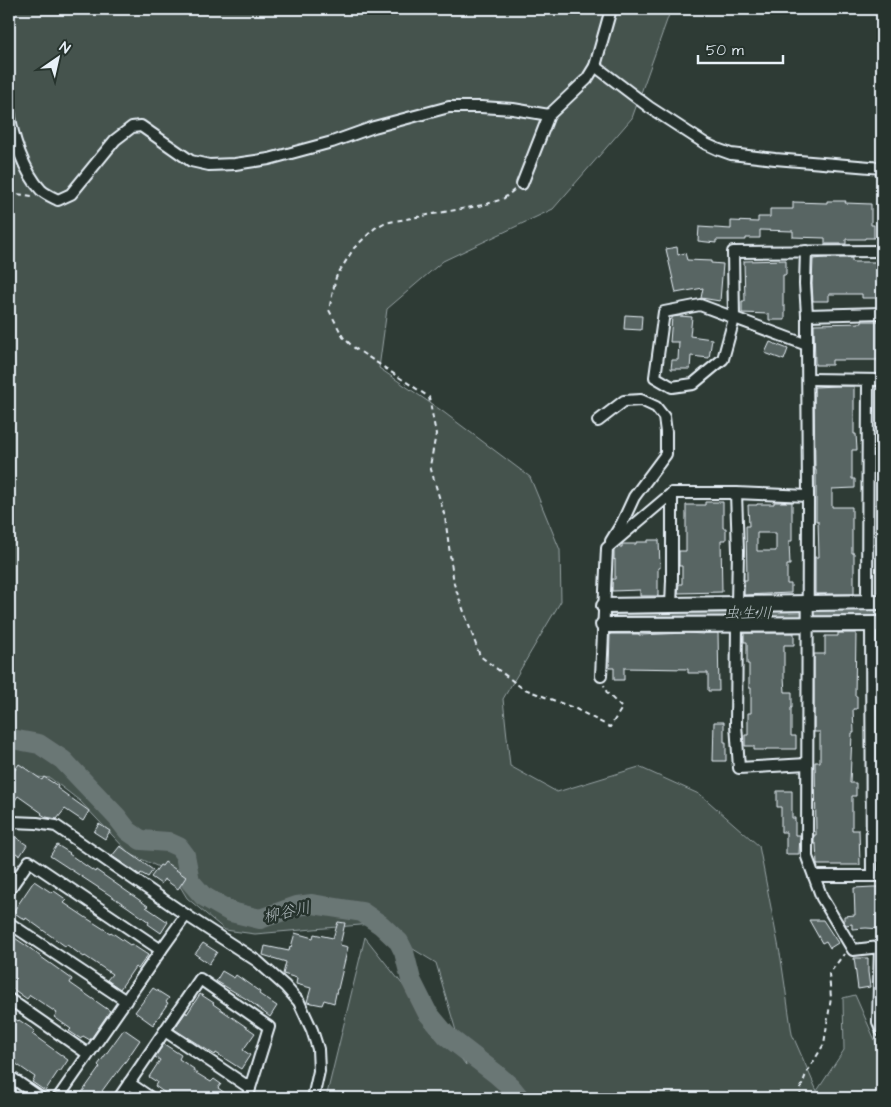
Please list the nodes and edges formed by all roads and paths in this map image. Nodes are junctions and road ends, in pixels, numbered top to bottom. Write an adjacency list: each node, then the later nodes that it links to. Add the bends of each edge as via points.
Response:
1 (611, 9): 2 (street)
2 (595, 66): 4 (street, via 587,80); 5 (street, via 706,144 731,154)
3 (9, 111): 8 (street, via 14,139 28,173)
4 (549, 115): 6 (street); 8 (street, via 513,109 449,107 269,159 209,165 191,160 141,126 132,127 115,140 71,194 58,200)
5 (882, 168)
6 (522, 184): 33 (path, via 503,199 483,205 384,223 375,228 354,248 336,277 329,310 343,337 353,347 430,397 436,434 430,466 445,517 454,584 480,656 522,688 576,709 610,727 622,708 607,693)
7 (9, 193): 8 (path)
8 (51, 197)
9 (806, 251): 10 (street); 12 (street); 13 (street, via 733,252)
10 (882, 251)
11 (882, 313): 12 (street)
12 (807, 315): 14 (street)
13 (734, 319): 13 (street, via 700,306 664,312 655,377 672,387 692,384 723,359); 14 (street)
14 (807, 345): 15 (street)
15 (808, 379): 16 (street); 21 (street)
16 (868, 380): 17 (street); 23 (street)
17 (882, 380)
18 (598, 421): 22 (street, via 624,401 641,400 656,407 664,417 666,432 666,454 634,497)
19 (736, 493): 20 (street); 21 (street); 26 (street)
20 (672, 494): 22 (street); 27 (street)
21 (808, 496): 25 (street)
22 (607, 548): 28 (street)
23 (867, 602): 24 (street); 25 (street)
24 (882, 602)
25 (808, 603): 26 (street); 29 (street)
26 (737, 604): 27 (street)
27 (671, 605): 28 (street)
28 (604, 606): 31 (street)
29 (808, 624): 30 (street); 32 (street); 34 (street)
30 (876, 624): 37 (street)
31 (603, 625): 32 (street); 33 (street)
32 (737, 625): 34 (street, via 739,768)
33 (601, 676)
34 (807, 764): 36 (street, via 806,857)
35 (9, 823): 39 (street, via 56,826)
36 (814, 876): 37 (street); 43 (street, via 822,898)
37 (877, 876)
38 (9, 890): 42 (street, via 29,861)
39 (186, 915): 42 (street); 56 (street, via 257,961 299,1002 318,1049 319,1071)
40 (9, 923): 45 (street)
41 (881, 947): 43 (street); 47 (street, via 878,1022)
42 (161, 950): 45 (street)
43 (853, 950): 57 (path, via 845,953 829,974 831,998 824,1044 806,1074)
44 (9, 999): 48 (street)
45 (126, 1001): 48 (street)
46 (165, 1031): 50 (street); 51 (street); 51 (street, via 200,979 269,1027)
47 (882, 1032)
48 (88, 1054): 53 (street)
49 (9, 1076): 52 (street)
50 (129, 1083): 54 (street); 55 (street)
51 (249, 1093)
52 (41, 1098)
53 (58, 1098)
54 (119, 1098)
55 (151, 1098)
56 (313, 1098)
57 (800, 1098)

